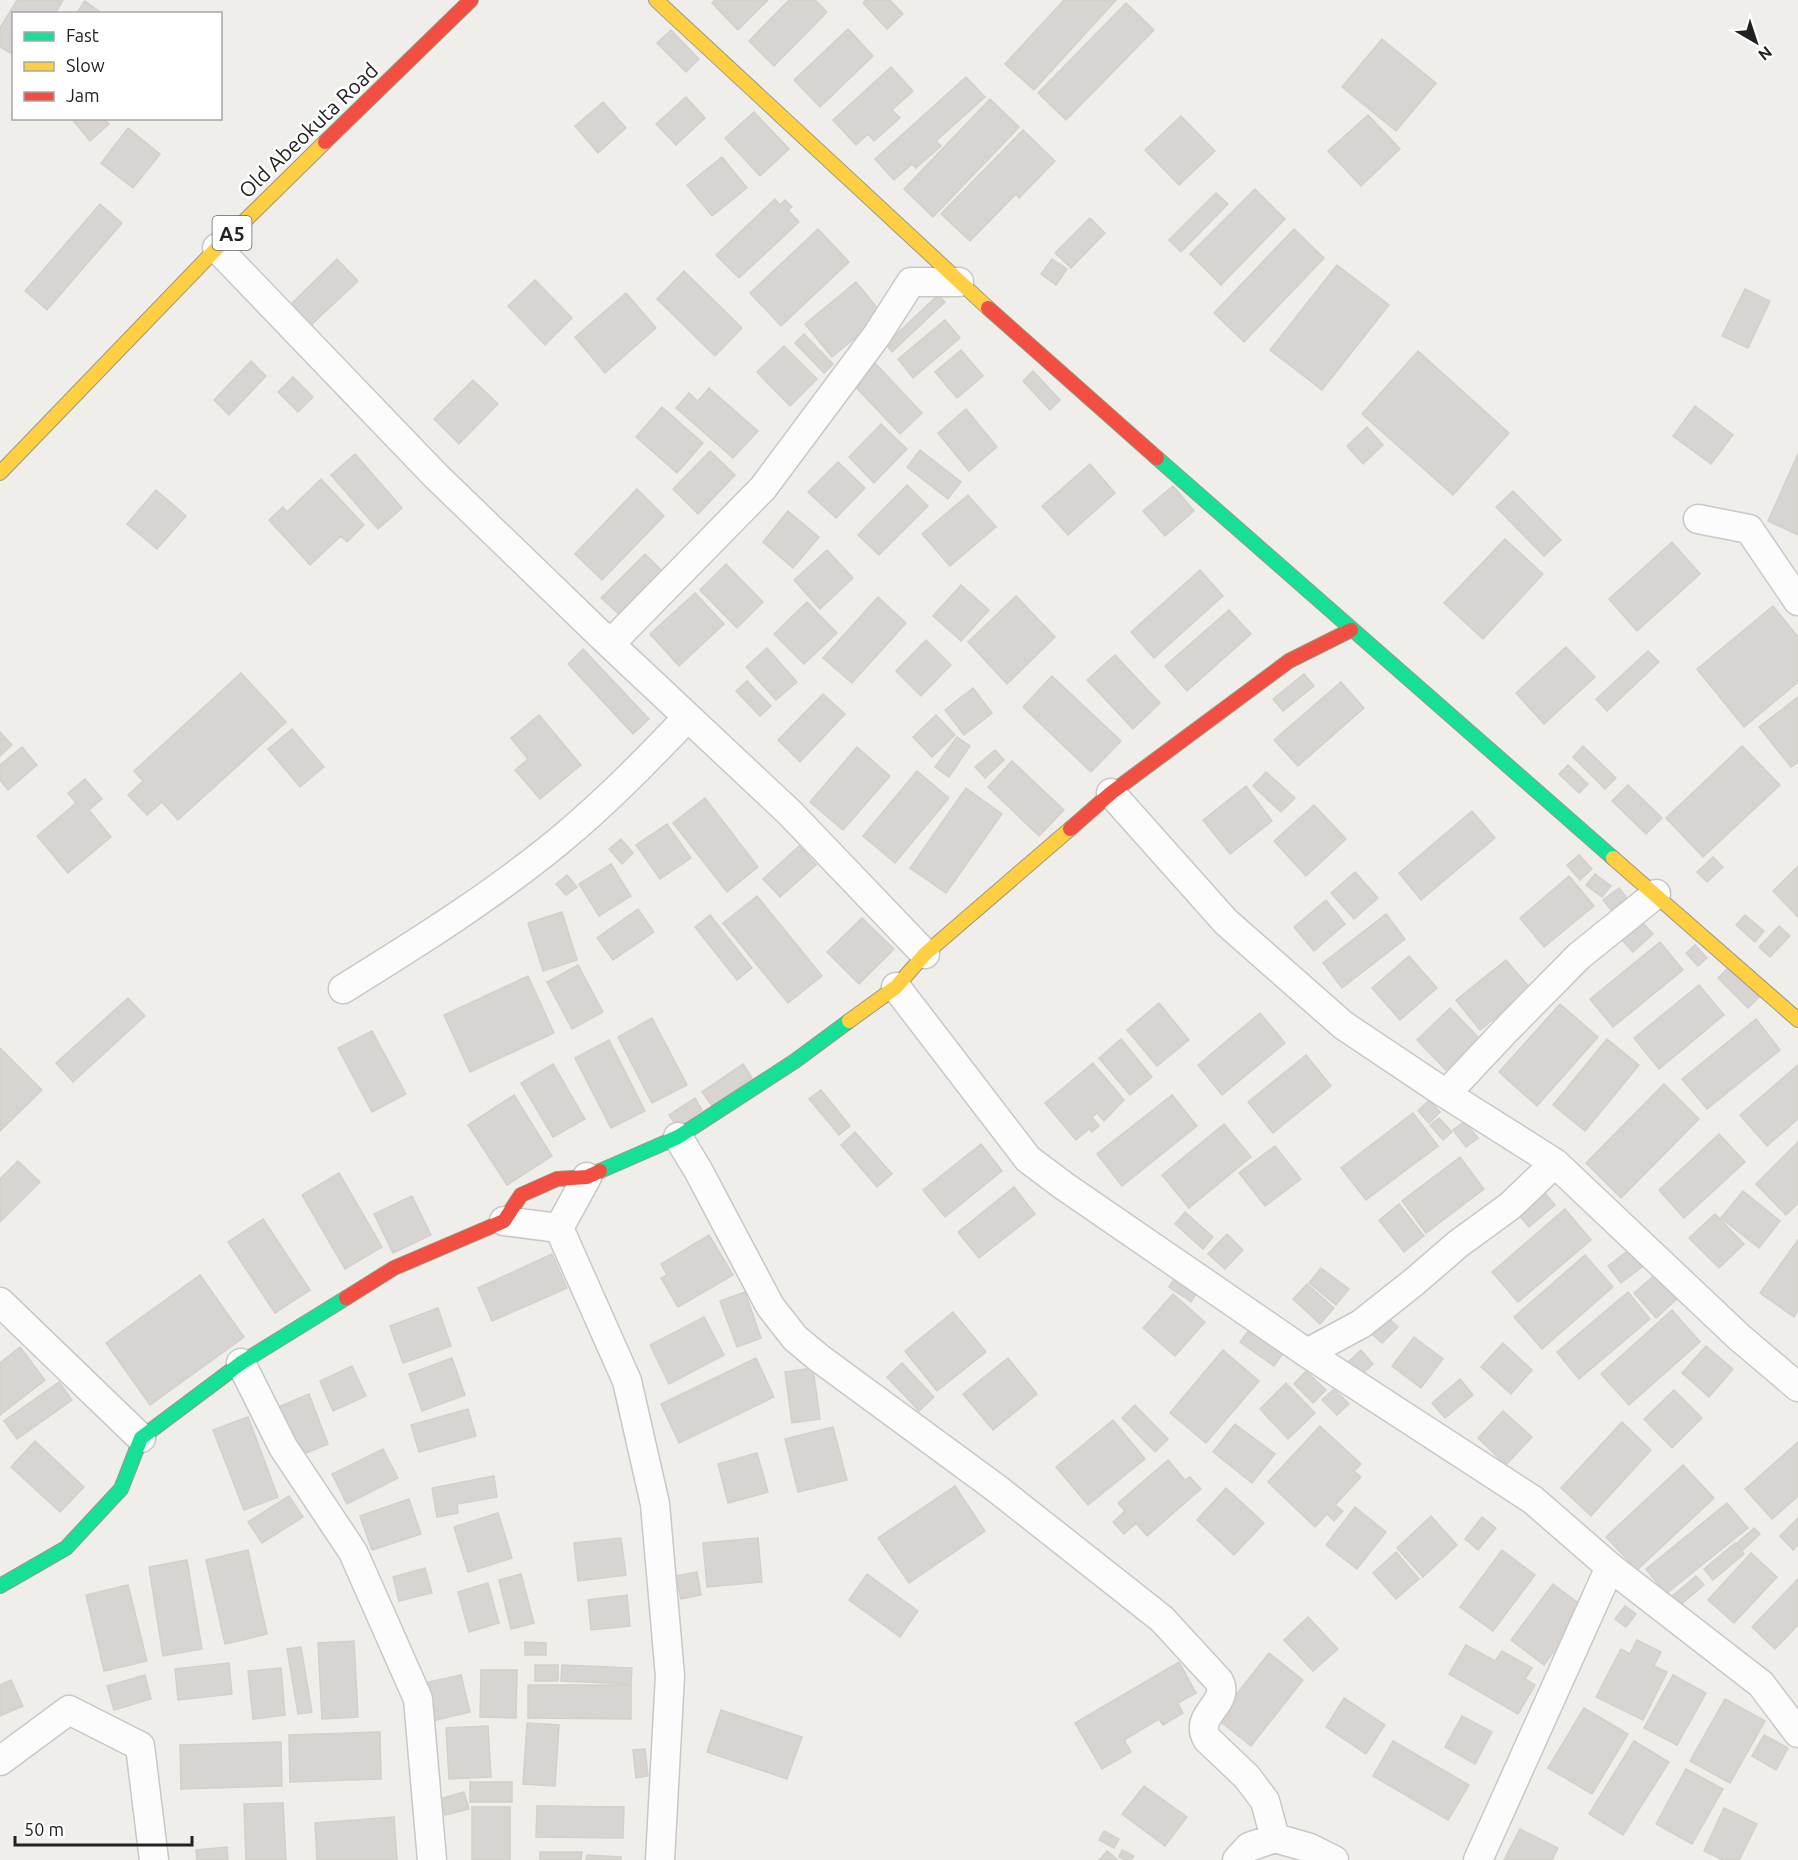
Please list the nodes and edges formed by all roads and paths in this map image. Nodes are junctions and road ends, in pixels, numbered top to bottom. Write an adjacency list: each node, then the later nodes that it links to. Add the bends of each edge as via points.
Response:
1 (471, 0): 3 (main road, Old Abeokuta Road / A5)
2 (656, 0): 4 (main road)
3 (216, 248): 5 (main road, Old Abeokuta Road / A5); 9 (street, via 436,476)
4 (959, 282): 8 (main road); 9 (street, via 911,282 877,335 763,488)
5 (0, 473)
6 (1698, 519): 7 (street, via 1749,529)
7 (1798, 601)
8 (1352, 630): 11 (main road, via 1289,661); 12 (main road)
9 (610, 644): 10 (street)
10 (687, 717): 13 (street, via 790,813); 15 (street, via 633,774 558,842 466,911)
11 (1111, 793): 13 (main road); 17 (street, via 1226,922 1343,1025)
12 (1656, 894): 16 (main road); 17 (street, via 1579,956)
13 (925, 954): 14 (main road)
14 (896, 987): 18 (main road, via 795,1061); 24 (street, via 1028,1159)
15 (343, 989)
16 (1798, 1020)
17 (1446, 1094): 19 (street)
18 (678, 1137): 20 (main road); 32 (street, via 770,1306 795,1338 1162,1618 1219,1681 1220,1698 1205,1719 1203,1731 1265,1801)
19 (1555, 1163): 24 (street, via 1510,1206 1361,1324); 26 (street, via 1739,1337)
20 (587, 1177): 21 (main road, via 557,1179 521,1196); 22 (street)
21 (504, 1221): 22 (street); 25 (main road, via 394,1268)
22 (559, 1228): 35 (street, via 627,1382 655,1504 670,1676)
23 (0, 1302): 27 (street)
24 (1307, 1353): 28 (street, via 1533,1500)
25 (241, 1363): 27 (main road); 34 (street, via 283,1448 353,1552 418,1699)
26 (1798, 1387)
27 (141, 1438): 29 (main road, via 121,1489 66,1548)
28 (1610, 1568): 30 (street, via 1761,1684); 38 (street)
29 (0, 1586)
30 (1798, 1733)
31 (0, 1761): 33 (street, via 69,1710 140,1746)
32 (1275, 1838): 36 (street, via 1249,1847); 37 (street)
33 (154, 1860)
34 (432, 1860)
35 (660, 1860)
36 (1237, 1860)
37 (1334, 1860)
38 (1478, 1860)

